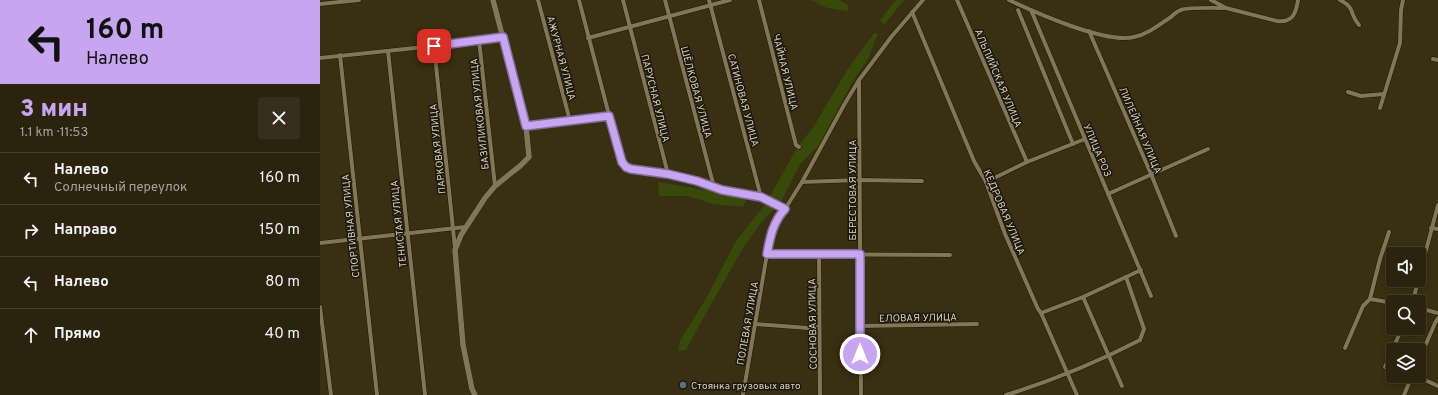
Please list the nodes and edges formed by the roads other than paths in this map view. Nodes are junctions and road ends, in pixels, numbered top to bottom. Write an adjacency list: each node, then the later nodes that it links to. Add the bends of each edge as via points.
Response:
1 (359, 0): 17 (street)
2 (493, 0): 27 (street)
3 (538, 0): 39 (street, АЖУРНАЯ УЛИЦА)
4 (579, 0): 28 (street)
5 (623, 0): 25 (street, ПАРУСНАЯ УЛИЦА)
6 (665, 0): 23 (street, ШЁЛКОВАЯ УЛИЦА)
7 (709, 0): 18 (street, САТИНОВАЯ УЛИЦА)
8 (730, 0): 18 (street)
9 (759, 0): 43 (street, ЧАЙНАЯ УЛИЦА, via 796,145)
10 (924, 0): 22 (street, ПОЛЕВАЯ УЛИЦА)
11 (957, 0): 45 (street, АЛЬПИЙСКАЯ УЛИЦА)
12 (1009, 0): 21 (street)
13 (1211, 0): 19 (street)
14 (1298, 0): 19 (street, via 1291,19 1285,22)
15 (1340, 0): 24 (street, via 1349,5)
16 (1403, 0): 36 (street, via 1400,43)
17 (320, 4)
18 (710, 5): 23 (street); 55 (street, САТИНОВАЯ УЛИЦА)
19 (1226, 8): 26 (street, via 1181,9 1153,30 1134,37 1109,37)
20 (1018, 10): 42 (street, УЛИЦА РОЗ)
21 (1031, 10): 26 (street); 41 (street, УЛИЦА РОЗ)
22 (912, 12): 34 (street, ПОЛЕВАЯ УЛИЦА); 51 (street, КЕДРОВАЯ УЛИЦА, via 974,161)
23 (669, 16): 25 (street); 53 (street, ШЁЛКОВАЯ УЛИЦА)
24 (1359, 25)
25 (630, 27): 28 (street); 46 (street, ПАРУСНАЯ УЛИЦА)
26 (1089, 31): 47 (street, ЛИЛЕЙНАЯ УЛИЦА)
27 (503, 37): 29 (street); 40 (street)
28 (588, 38): 38 (street)
29 (480, 40): 30 (street); 52 (street, БАЗИЛИКОВАЯ УЛИЦА)
30 (434, 46): 31 (street); 59 (street, ПАРКОВАЯ УЛИЦА)
31 (388, 51): 32 (street); 63 (street, ТЕНИСТАЯ УЛИЦА)
32 (340, 55): 33 (street); 65 (street, СПОРТИВНАЯ УЛИЦА)
33 (320, 58)
34 (859, 80): 48 (street, БЕРЕСТОВАЯ УЛИЦА); 50 (street, ПОЛЕВАЯ УЛИЦА)
35 (1348, 92): 36 (street, via 1361,96)
36 (1384, 94): 37 (street)
37 (1380, 108)
38 (609, 116): 39 (street); 46 (street, via 622,162 626,167)
39 (570, 121): 40 (street)
40 (526, 126): 52 (street, via 529,157)
41 (1085, 139): 42 (street); 54 (street, УЛИЦА РОЗ)
42 (1073, 144): 45 (street)
43 (799, 147)
44 (1208, 149): 47 (street)
45 (1027, 162): 51 (street)
46 (668, 174): 53 (street)
47 (1151, 174): 54 (street); 64 (street, ЛИЛЕЙНАЯ УЛИЦА)
48 (860, 180): 49 (street); 50 (street); 71 (street, БЕРЕСТОВАЯ УЛИЦА)
49 (922, 181)
50 (802, 182): 57 (street, ПОЛЕВАЯ УЛИЦА)
51 (986, 182): 81 (street, КЕДРОВАЯ УЛИЦА, via 1005,234)
52 (495, 186): 58 (street)
53 (714, 187): 55 (street)
54 (1108, 194): 73 (street, УЛИЦА РОЗ)
55 (761, 197): 57 (street)
56 (1438, 205): 60 (street)
57 (785, 209): 69 (street, ПОЛЕВАЯ УЛИЦА, via 777,218)
58 (465, 227): 59 (street); 68 (street)
59 (453, 228): 63 (street); 68 (street, ПАРКОВАЯ УЛИЦА)
60 (1431, 228): 61 (street); 67 (street)
61 (1438, 230)
62 (1390, 232): 77 (street, via 1380,258)
63 (408, 233): 65 (street); 99 (street, ТЕНИСТАЯ УЛИЦА)
64 (1176, 236)
65 (360, 239): 66 (street); 98 (street, СПОРТИВНАЯ УЛИЦА)
66 (320, 243)
67 (1426, 248)
68 (455, 250): 96 (street, via 463,345)
69 (767, 254): 70 (street); 84 (street, ПОЛЕВАЯ УЛИЦА)
70 (819, 254): 71 (street); 87 (street, СОСНОВАЯ УЛИЦА)
71 (860, 254): 72 (street); 86 (street, БЕРЕСТОВАЯ УЛИЦА)
72 (950, 255)
73 (1140, 270): 74 (street); 75 (street, УЛИЦА РОЗ)
74 (1126, 277): 76 (street); 90 (street, via 1144,329 1140,340)
75 (1151, 296)
76 (1083, 297): 81 (street); 90 (street)
77 (1370, 299): 78 (street); 89 (street, via 1363,306)
78 (1386, 302)
79 (320, 307): 97 (street)
80 (1426, 310): 82 (street)
81 (1041, 312): 91 (street, КЕДРОВАЯ УЛИЦА)
82 (1438, 313)
83 (1438, 318): 88 (street)
84 (755, 324): 87 (street); 100 (street, ПОЛЕВАЯ УЛИЦА)
85 (977, 324): 86 (street, ЕЛОВАЯ УЛИЦА)
86 (860, 326): 102 (street, БЕРЕСТОВАЯ УЛИЦА)
87 (819, 327): 101 (street, СОСНОВАЯ УЛИЦА)
88 (1426, 344)
89 (1345, 348)
90 (1109, 356): 91 (street); 94 (street)
91 (1068, 374): 103 (street); 104 (street, КЕДРОВАЯ УЛИЦА)
92 (1426, 381): 95 (street)
93 (1409, 383): 105 (street)
94 (1122, 386)
95 (1438, 386)
96 (473, 393)
97 (331, 395)
98 (377, 395)
99 (425, 395)
100 (743, 395)
101 (820, 395)
102 (861, 395)
103 (1006, 395)
104 (1077, 395)
105 (1404, 395)

